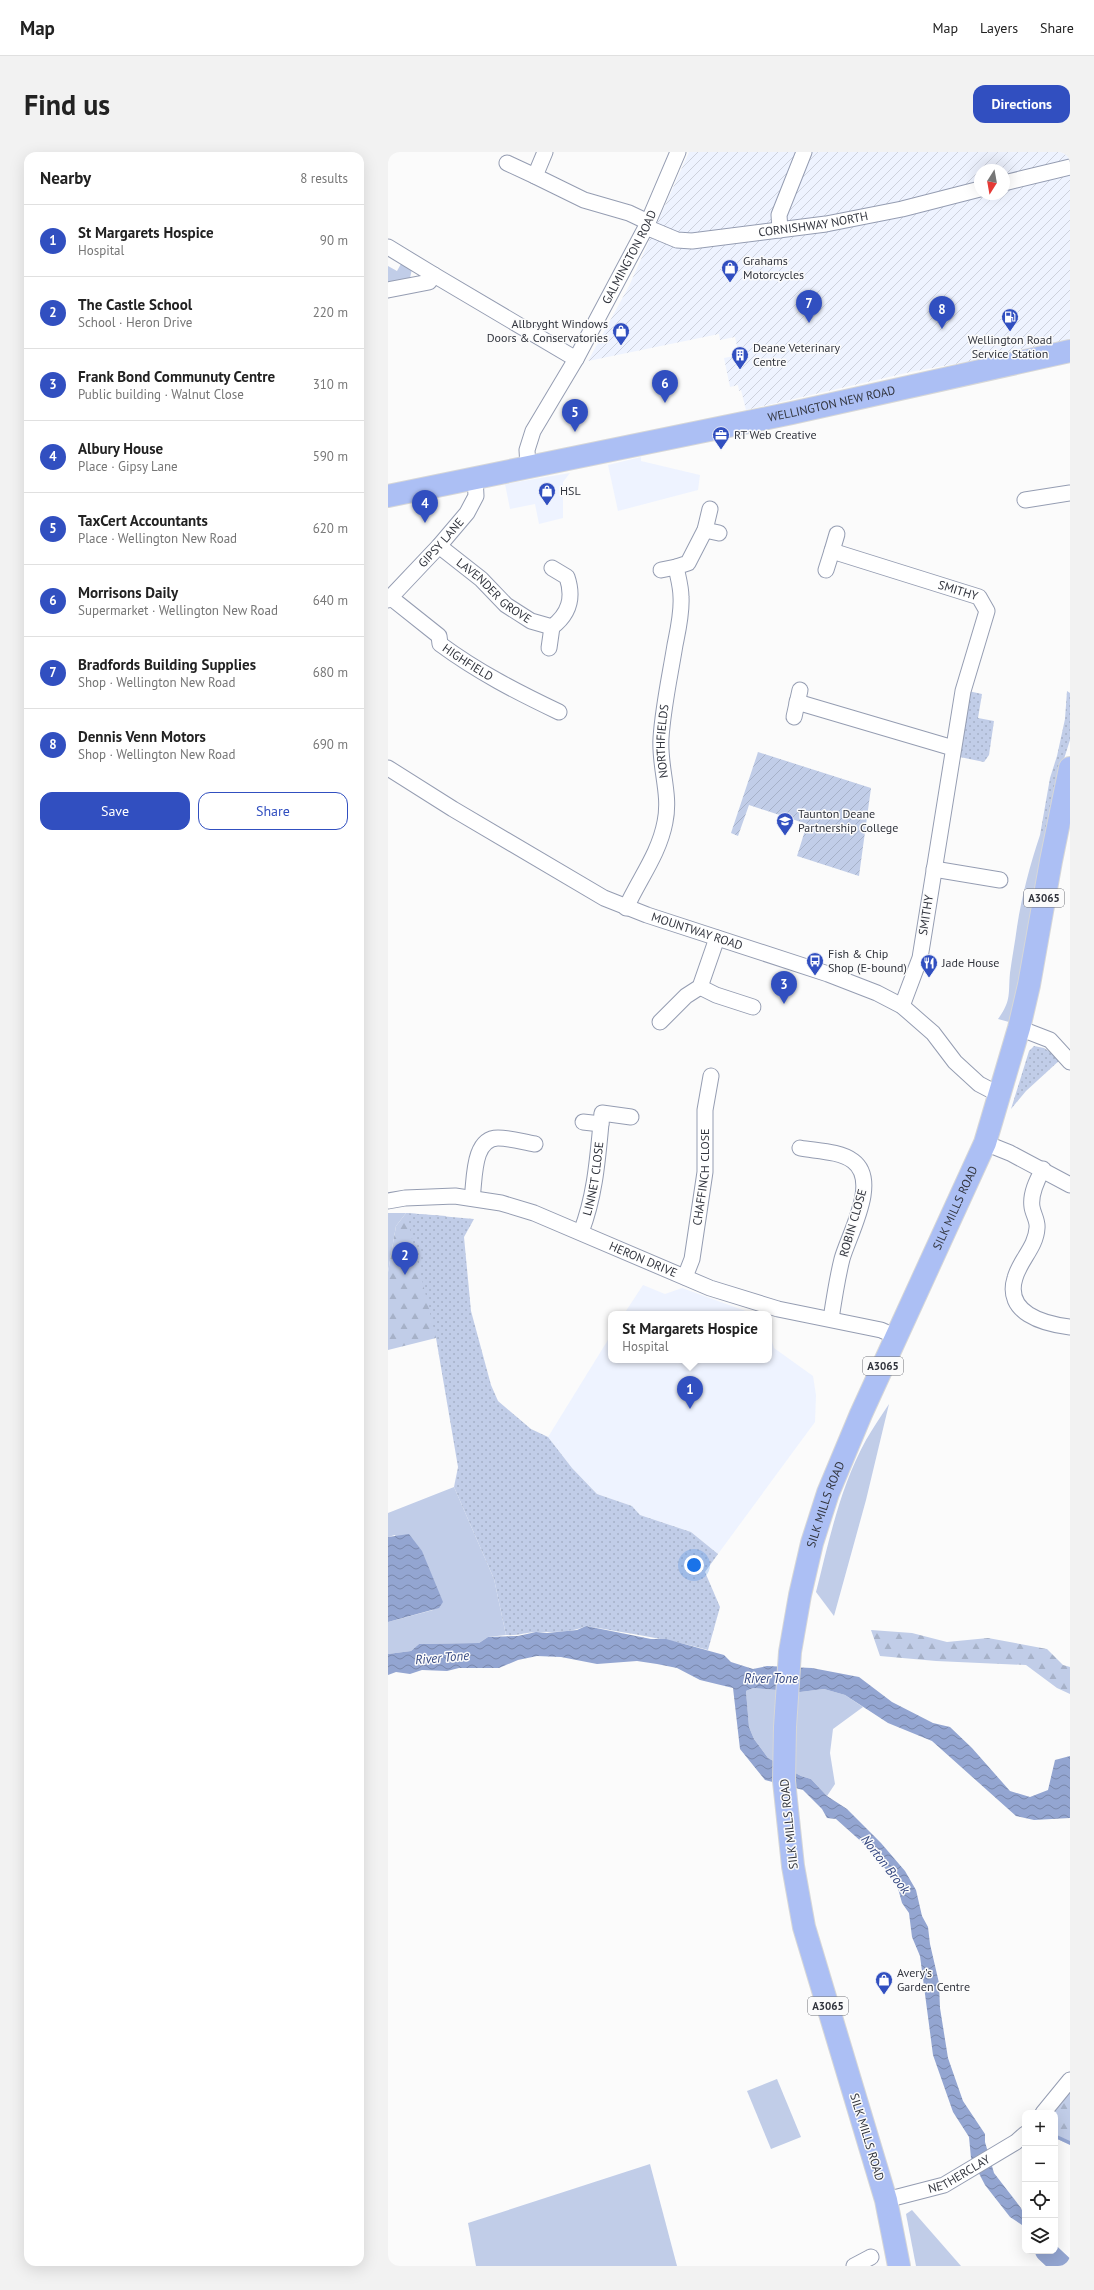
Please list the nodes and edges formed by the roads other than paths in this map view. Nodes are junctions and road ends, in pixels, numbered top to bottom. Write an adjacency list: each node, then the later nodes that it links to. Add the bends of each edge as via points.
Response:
1 (545, 152): 6 (street)
2 (678, 152): 9 (street, GALMINGTON ROAD)
3 (804, 152): 10 (street, via 779,214)
4 (507, 163): 6 (street, CORNISHWAY NORTH)
5 (1070, 167): 7 (street)
6 (535, 176): 9 (street, CORNISHWAY NORTH, via 584,200 629,213)
7 (1010, 182)
8 (974, 190): 10 (street, CORNISHWAY NORTH, via 895,210)
9 (647, 225): 10 (street, CORNISHWAY NORTH, via 677,240 692,241); 15 (street, GALMINGTON ROAD)
10 (780, 230)
11 (388, 247): 12 (street)
12 (434, 275): 13 (street, via 429,282); 15 (street)
13 (388, 290)
14 (1070, 351): 16 (main road, WELLINGTON NEW ROAD, via 792,413)
15 (576, 359): 16 (street, GALMINGTON ROAD, via 533,431 527,450)
16 (528, 466): 17 (main road, WELLINGTON NEW ROAD)
17 (475, 477): 19 (main road, WELLINGTON NEW ROAD); 23 (street, GIPSY LANE, via 474,503)
18 (1070, 493): 20 (street)
19 (388, 496)
20 (1035, 503)
21 (710, 509): 25 (street, via 712,532 688,563)
22 (837, 534): 24 (street)
23 (439, 546): 29 (street, GIPSY LANE); 30 (street, LAVENDER GROVE, via 481,579 506,605 531,621)
24 (832, 551): 28 (street); 34 (street, SMITHY, via 966,593 979,598 985,605 987,611 968,673)
25 (676, 567): 27 (street); 39 (street, NORTHFIELDS, via 682,597 664,710 660,756 666,786 665,823 650,864)
26 (552, 568): 30 (street, via 572,574 571,600 567,612)
27 (661, 570)
28 (826, 570)
29 (389, 599): 32 (street, HIGHFIELD, via 439,636 440,644 466,663 500,684)
30 (552, 627): 31 (street)
31 (548, 648)
32 (559, 712)
33 (794, 717): 34 (street, via 799,696)
34 (953, 748): 37 (street, SMITHY)
35 (388, 768): 39 (street, MOUNTWAY ROAD, via 573,880)
36 (1069, 776): 45 (main road, SILK MILLS ROAD / A3065)
37 (934, 869): 38 (street); 42 (street, SMITHY, via 920,958)
38 (1000, 880)
39 (626, 908): 40 (street, MOUNTWAY ROAD)
40 (717, 938): 41 (street); 42 (street, MOUNTWAY ROAD, via 828,974 878,993)
41 (700, 987): 43 (street); 44 (street, via 686,996)
42 (902, 1006): 48 (street, MOUNTWAY ROAD, via 933,1033 955,1062 979,1084)
43 (753, 1007)
44 (660, 1022)
45 (1019, 1028): 46 (street, via 1050,1040); 48 (main road, SILK MILLS ROAD / A3065)
46 (1070, 1062)
47 (711, 1076): 60 (street, CHAFFINCH CLOSE, via 705,1116 705,1172 692,1259)
48 (1000, 1094): 52 (main road, SILK MILLS ROAD / A3065)
49 (631, 1117): 51 (street, LINNET CLOSE, via 602,1113)
50 (583, 1122): 51 (street, LINNET CLOSE)
51 (601, 1124): 59 (street, LINNET CLOSE, via 589,1212)
52 (985, 1143): 55 (street); 63 (main road, SILK MILLS ROAD / A3065)
53 (535, 1144): 57 (street, via 497,1138 481,1148 477,1156)
54 (800, 1148): 61 (street, ROBIN CLOSE, via 850,1159 859,1167 865,1183 858,1217 843,1257)
55 (1044, 1169): 56 (street); 62 (street, via 1033,1190 1032,1200 1037,1227 1034,1244 1015,1277 1013,1290 1015,1299 1030,1316 1041,1322)
56 (1070, 1185)
57 (472, 1198): 58 (street, HERON DRIVE, via 455,1196); 59 (street, HERON DRIVE, via 534,1213)
58 (388, 1201)
59 (581, 1232): 60 (street, HERON DRIVE)
60 (685, 1276): 61 (street, HERON DRIVE, via 710,1288 778,1309)
61 (831, 1319): 63 (street, HERON DRIVE, via 880,1330)
62 (1070, 1327)
63 (897, 1337): 67 (main road, SILK MILLS ROAD / A3065, via 828,1493 812,1543 790,1652 784,1752 793,1866 804,1927)
64 (1070, 2080): 65 (street)
65 (1046, 2110)
66 (1022, 2136): 67 (street, NETHERCLAY, via 944,2185)
67 (886, 2200): 70 (main road, SILK MILLS ROAD / A3065)
68 (871, 2257): 69 (street)
69 (854, 2266)
70 (899, 2266)

